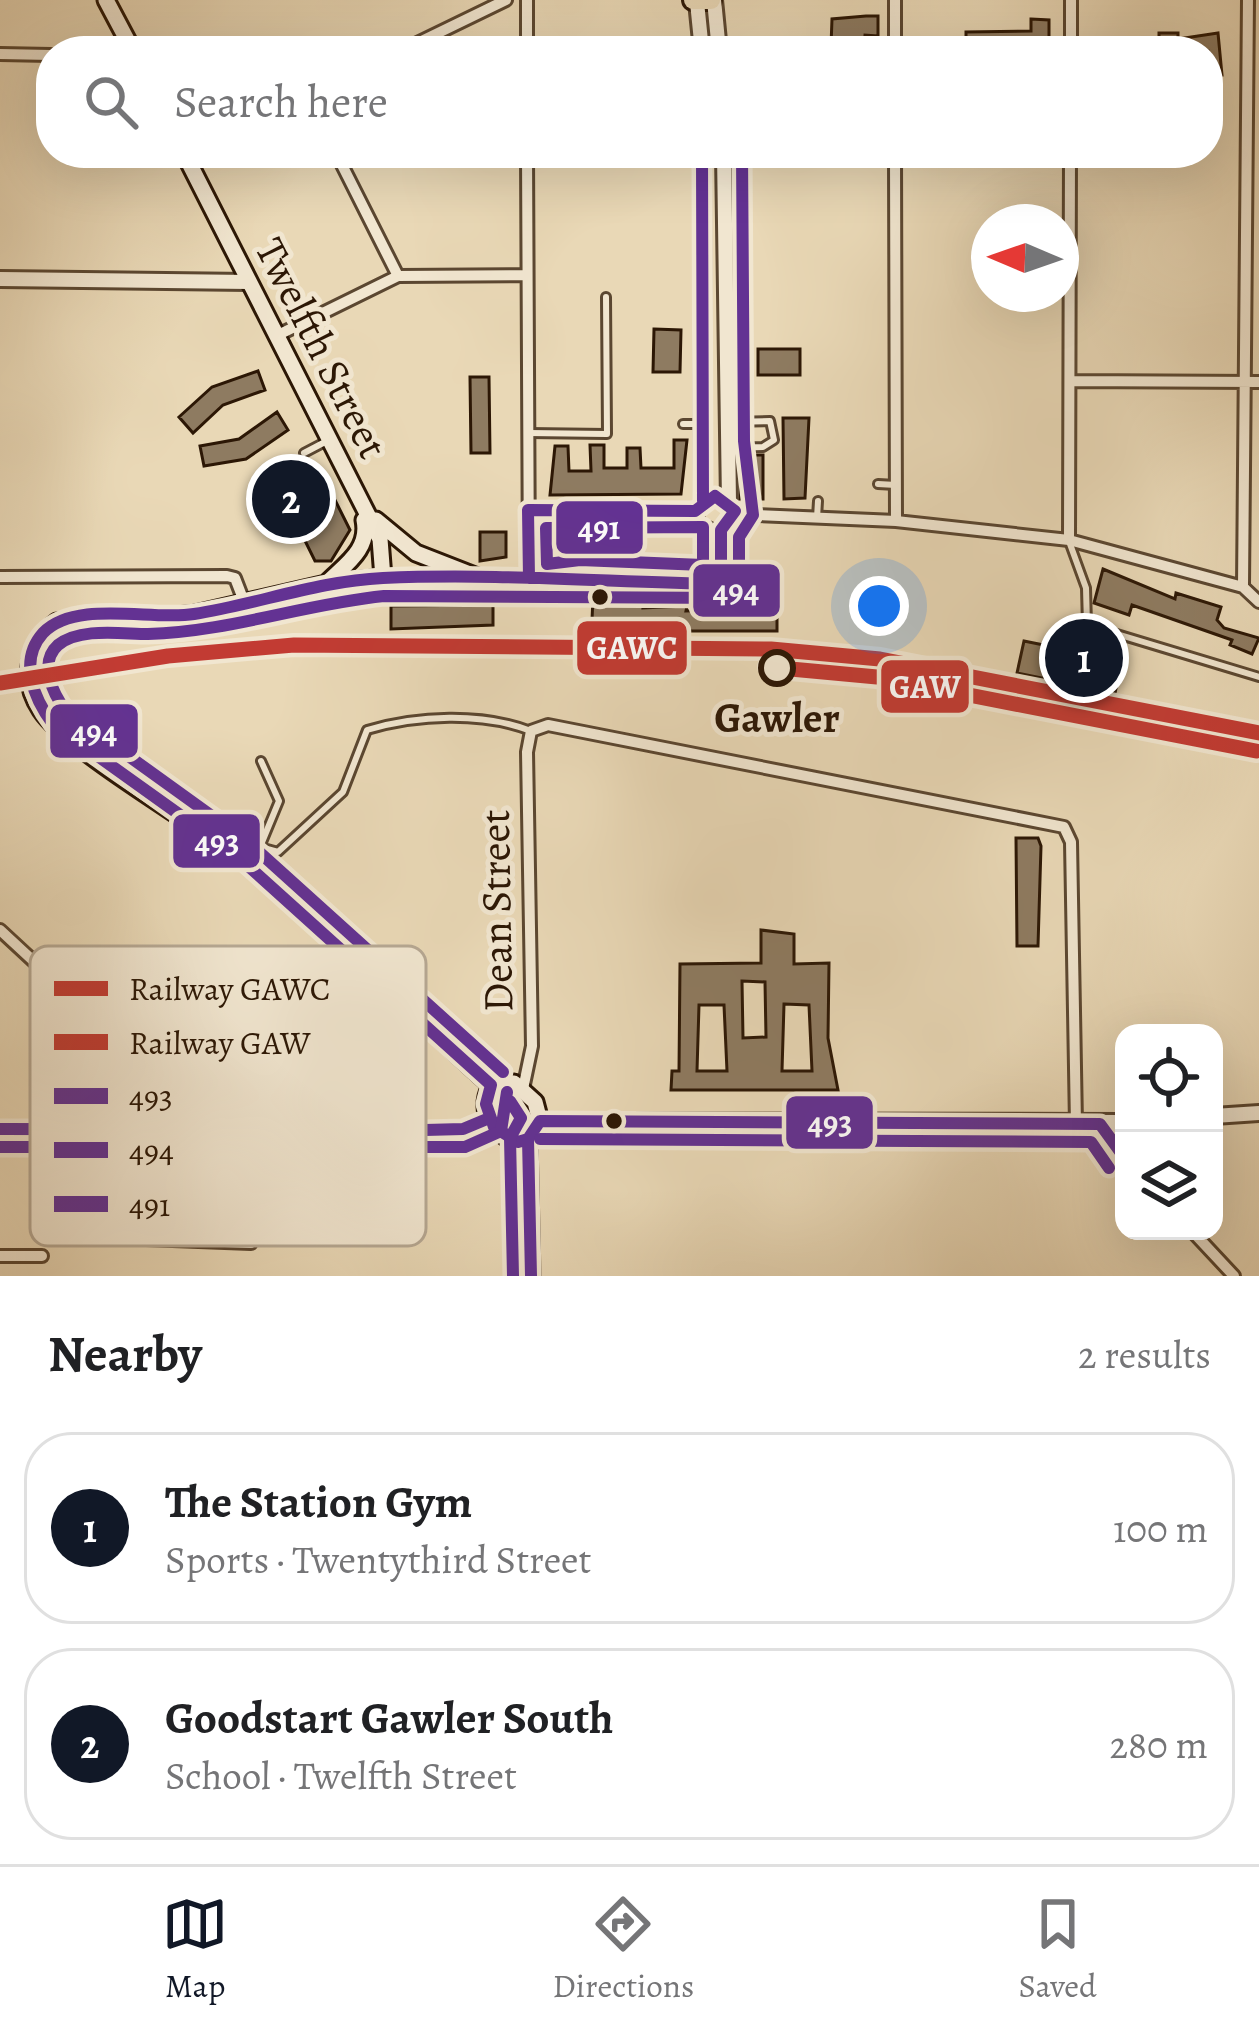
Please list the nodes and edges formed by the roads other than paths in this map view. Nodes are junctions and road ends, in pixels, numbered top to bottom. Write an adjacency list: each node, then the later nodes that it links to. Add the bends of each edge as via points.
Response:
1 (106, 0): 9 (main road)
2 (506, 0): 10 (street)
3 (527, 0): 11 (street)
4 (712, 0): 8 (main road); 13 (street)
5 (895, 0): 14 (street)
6 (1071, 0): 15 (street)
7 (1248, 0): 34 (street)
8 (695, 1): 12 (street)
9 (121, 36)
10 (432, 36)
11 (527, 36)
12 (700, 36)
13 (717, 36)
14 (895, 36)
15 (1071, 36)
16 (0, 54): 17 (street)
17 (36, 55)
18 (192, 168): 28 (main road, Twelfth Street)
19 (344, 168): 26 (street)
20 (527, 168): 25 (street)
21 (702, 168): 31 (street)
22 (724, 168): 32 (street)
23 (895, 168): 45 (street)
24 (1070, 168): 33 (street)
25 (527, 275): 26 (street); 39 (street)
26 (398, 276): 30 (street)
27 (0, 279): 28 (street)
28 (249, 281): 30 (main road, Twelfth Street)
29 (606, 297): 39 (lane, via 607,434)
30 (276, 336): 40 (main road, Twelfth Street)
31 (703, 340): 32 (lane); 38 (street)
32 (725, 340): 36 (street, via 732,395)
33 (1070, 382): 34 (street); 55 (street)
34 (1244, 382): 35 (street); 62 (street)
35 (1259, 382)
36 (726, 422): 42 (street); 42 (lane, via 770,421 774,440)
37 (682, 424): 38 (lane)
38 (703, 424): 41 (street)
39 (528, 433): 50 (street)
40 (328, 440): 43 (lane); 47 (main road, Twelfth Street)
41 (703, 442): 42 (lane); 48 (street)
42 (726, 445): 49 (street)
43 (304, 453)
44 (878, 484): 45 (lane)
45 (896, 484): 52 (street)
46 (818, 501): 51 (lane)
47 (361, 505): 57 (main road, Twelfth Street, via 380,538); 58 (main road, via 400,544); 61 (main road, via 367,532 359,552)
48 (699, 506): 49 (street, via 715,496); 50 (street); 53 (street)
49 (732, 508): 51 (street); 54 (street)
50 (528, 510): 59 (street)
51 (817, 518): 52 (street)
52 (896, 521): 55 (street)
53 (705, 528): 54 (street); 60 (lane)
54 (722, 530): 60 (lane, via 722,584)
55 (1069, 540): 62 (street); 65 (lane, via 1087,625)
56 (0, 578): 64 (street, via 227,576)
57 (383, 578): 58 (street); 61 (main road)
58 (480, 578): 59 (street)
59 (529, 578): 60 (lane)
60 (702, 583)
61 (326, 584): 64 (main road)
62 (1243, 587): 63 (street)
63 (1259, 602)
64 (245, 604): 69 (main road, via 57,622 29,660 36,702 66,734)
65 (1259, 677)
66 (530, 731): 68 (lane, via 498,718 367,730 343,792 278,852); 75 (street, Dean Street, via 532,1046); 81 (street, via 548,725 612,735 1064,826 1071,842)
67 (261, 761): 68 (lane, via 279,801)
68 (260, 847): 69 (lane)
69 (249, 867): 71 (main road)
70 (0, 930): 72 (street)
71 (336, 946)
72 (30, 958)
73 (426, 1027): 74 (main road)
74 (490, 1085): 75 (main road, via 506,1080); 78 (main road)
75 (523, 1089): 79 (main road)
76 (1259, 1113): 77 (street)
77 (1223, 1115)
78 (487, 1119): 85 (street); 86 (main road, via 508,1138)
79 (540, 1121): 81 (street); 86 (main road)
80 (1115, 1123): 82 (street)
81 (1076, 1124): 82 (street)
82 (1100, 1124): 87 (street)
83 (0, 1129): 84 (street)
84 (30, 1129)
85 (426, 1129)
86 (528, 1139): 91 (main road)
87 (1115, 1145)
88 (1200, 1240): 92 (street)
89 (0, 1256): 90 (street)
90 (42, 1256)
91 (531, 1276)
92 (1234, 1276)

